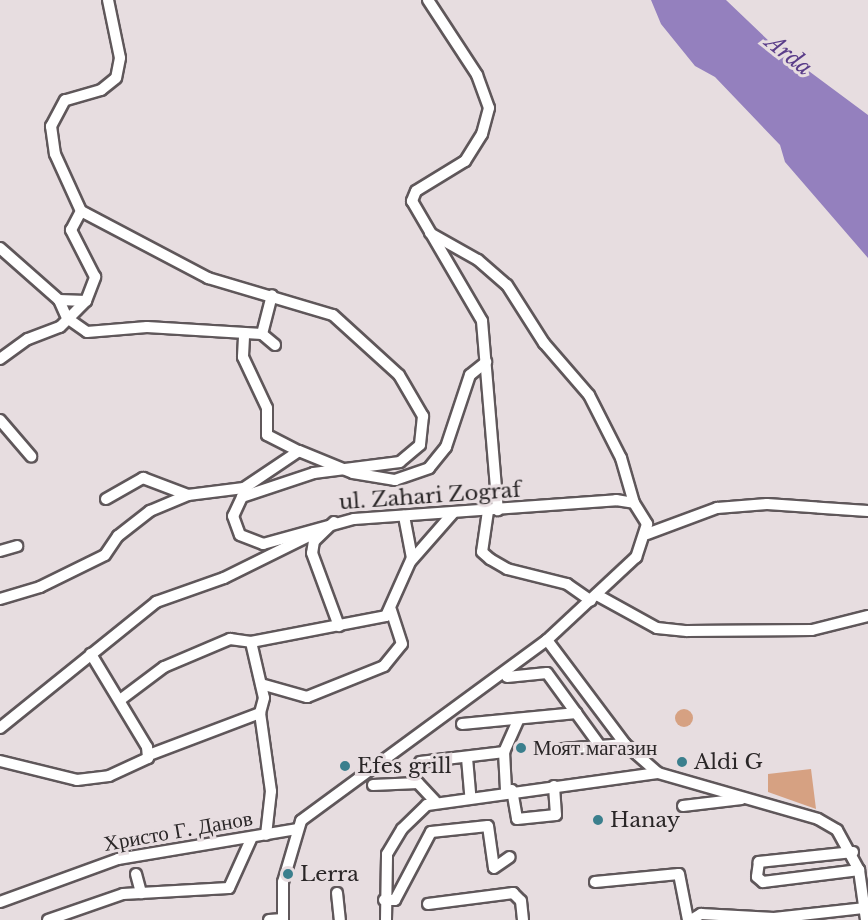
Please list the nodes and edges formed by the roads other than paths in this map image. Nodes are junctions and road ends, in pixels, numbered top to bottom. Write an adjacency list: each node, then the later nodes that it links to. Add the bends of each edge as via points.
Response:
1 (108, 0): 3 (street, via 120,58 116,78 101,90 65,100 51,126 55,154)
2 (428, 0): 4 (street, via 477,75 489,108 482,134 465,161 413,195 412,208)
3 (81, 211): 6 (street, ul. Zahari Zograf, via 208,278); 8 (street, via 71,230 94,277)
4 (430, 233): 14 (street, via 474,301 487,344); 21 (street, via 478,260 507,285 544,343 589,394 621,458)
5 (0, 248): 7 (street)
6 (272, 295): 10 (street); 18 (street, ul. Zahari Zograf, via 345,324 399,375 419,404 424,429 413,454 392,464)
7 (59, 300): 8 (street); 9 (street)
8 (86, 301): 9 (street)
9 (67, 318): 11 (street, via 87,332 147,327); 13 (street)
10 (262, 334): 11 (street); 12 (street)
11 (244, 337): 16 (street, via 243,357 267,408 267,435)
12 (275, 345)
13 (0, 359)
14 (486, 362): 18 (street, via 470,375 446,447 429,468 395,480); 22 (street)
15 (0, 420): 17 (street)
16 (299, 451): 18 (street); 19 (street, via 244,488)
17 (31, 456)
18 (338, 468): 26 (street, ul. Zahari Zograf, via 255,491 242,497 233,516 240,536 254,544)
19 (188, 495): 20 (street, via 143,478); 32 (street, via 150,511 118,536 105,555 40,587)
20 (106, 498)
21 (634, 503): 22 (street, ul. Zahari Zograf, via 616,500); 27 (street, via 645,518)
22 (493, 510): 24 (street, ul. Zahari Zograf); 31 (street, via 482,552 490,559 507,569 567,585)
23 (868, 511): 27 (street, via 767,504 717,508)
24 (453, 513): 25 (street, ul. Zahari Zograf); 30 (street)
25 (404, 516): 26 (street, ul. Zahari Zograf); 30 (street)
26 (329, 523): 35 (street, via 315,541 312,553); 38 (street, via 224,578 166,596)
27 (646, 534): 31 (street, via 636,557)
28 (17, 546): 29 (street)
29 (0, 551)
30 (411, 561): 33 (street)
31 (594, 598): 34 (street, via 657,628 687,631 812,630); 36 (street)
32 (0, 599)
33 (391, 610): 35 (street, via 379,619); 40 (street, via 402,644 384,666 307,697)
34 (868, 616)
35 (339, 626): 37 (street)
36 (547, 640): 47 (street); 63 (street, via 346,783)
37 (251, 642): 40 (street); 41 (street, via 230,639 180,658)
38 (91, 654): 41 (street); 46 (street)
39 (507, 677): 43 (street, via 547,673)
40 (261, 684): 42 (street)
41 (120, 700): 51 (street)
42 (260, 713): 51 (street); 64 (street, via 271,791)
43 (576, 713): 44 (street); 48 (street)
44 (519, 719): 45 (street); 50 (street)
45 (462, 724)
46 (0, 728)
47 (625, 744): 48 (street); 55 (street)
48 (600, 746): 49 (street)
49 (563, 749)
50 (504, 752): 52 (street); 58 (street)
51 (149, 754): 53 (street, via 109,776 77,780)
52 (467, 758): 54 (street); 59 (street)
53 (0, 761)
54 (420, 762)
55 (658, 773): 57 (street); 60 (street)
56 (373, 785): 61 (street, via 418,783)
57 (554, 786): 58 (street); 58 (street, via 556,815 517,819)
58 (509, 790): 59 (street)
59 (470, 795): 61 (street)
60 (744, 799): 62 (street); 66 (street, via 818,819 837,830)
61 (435, 801): 73 (street, via 411,819 390,848)
62 (683, 807)
63 (297, 829): 64 (street, Христо Г. Данов); 77 (street, via 283,882)
64 (266, 834): 65 (street, Христо Г. Данов)
65 (252, 837): 71 (street, via 229,888); 74 (street, Христо Г. Данов, via 118,859)
66 (853, 852): 68 (street); 68 (street, via 759,862 757,878 763,882)
67 (510, 857): 73 (street, via 494,868 488,826 431,832 395,900)
68 (859, 870): 76 (street)
69 (136, 874): 71 (street)
70 (595, 882): 83 (street, via 679,874)
71 (141, 893): 78 (street)
72 (337, 893): 80 (street)
73 (384, 900): 81 (street)
74 (0, 902)
75 (428, 904): 82 (street, via 513,893 521,901)
76 (865, 908): 83 (street, via 774,918 701,914); 84 (street)
77 (283, 919): 79 (street)
78 (48, 920)
79 (269, 920)
80 (340, 920)
81 (386, 920)
82 (523, 920)
83 (689, 920)
84 (866, 920)

